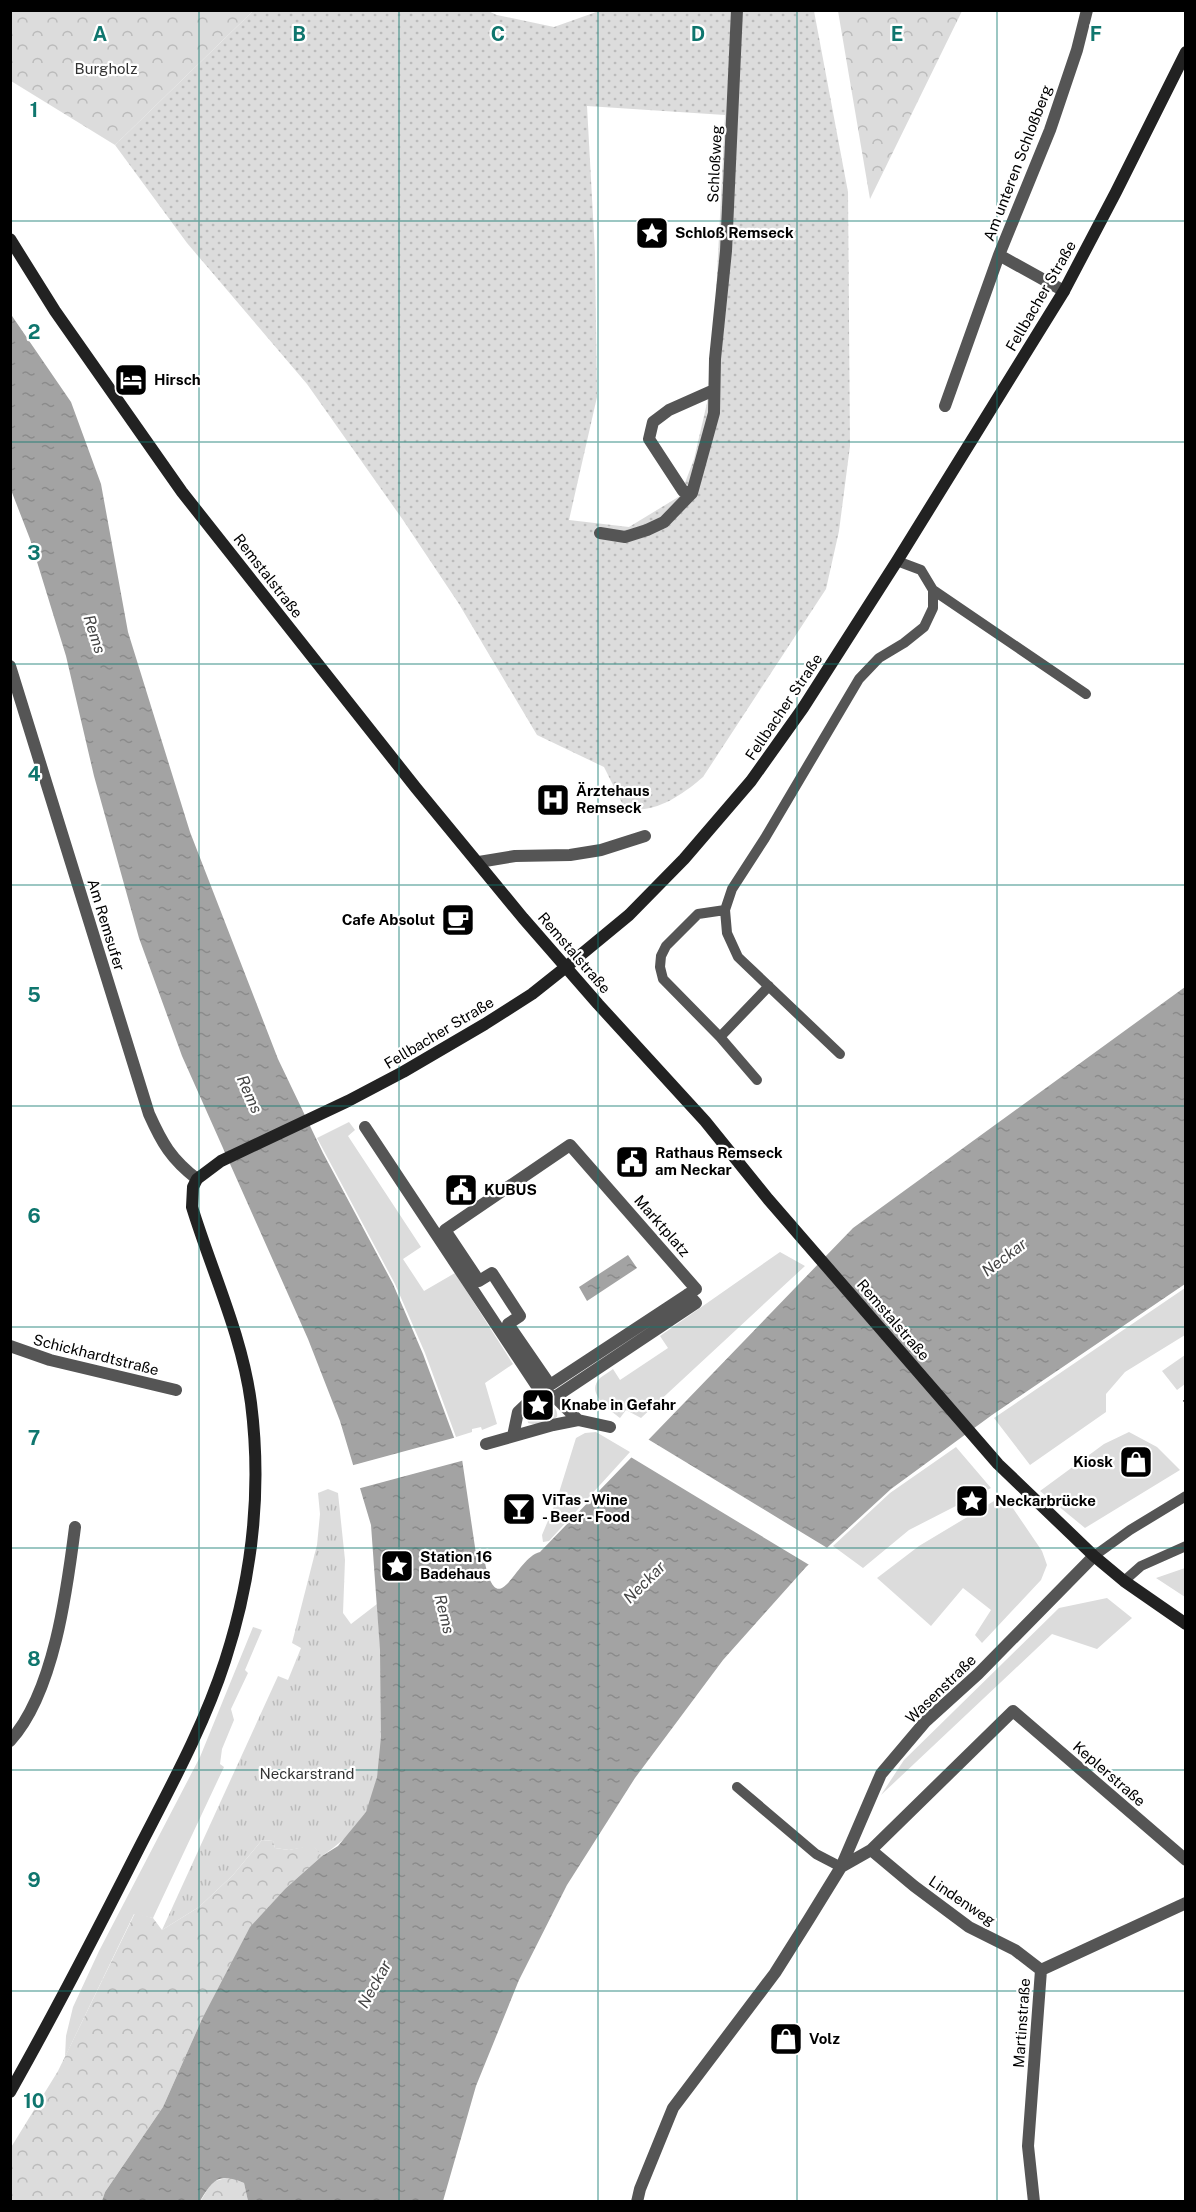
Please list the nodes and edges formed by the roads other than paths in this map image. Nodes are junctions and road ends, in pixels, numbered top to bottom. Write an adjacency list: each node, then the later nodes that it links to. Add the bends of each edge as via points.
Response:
1 (736, 10): 7 (street, Schloßweg, via 726,251)
2 (1087, 10): 5 (street, Am unteren Schloßberg, via 1050,130)
3 (1185, 52): 6 (main road, Fellbacher Straße)
4 (10, 239): 16 (main road, Remstalstraße, via 55,311 182,492)
5 (999, 255): 6 (street, Am unteren Schloßberg); 8 (street)
6 (1064, 291): 11 (main road, Fellbacher Straße)
7 (714, 390): 9 (street, Schloßweg, via 714,413); 9 (street, via 669,410 653,423 649,439 683,491)
8 (945, 406)
9 (692, 494): 10 (street, Schloßweg, via 664,522 647,530 625,537)
10 (600, 533)
11 (897, 561): 12 (lane, via 921,570); 18 (main road, Fellbacher Straße, via 751,782 629,915)
12 (933, 590): 14 (lane); 17 (lane, via 933,608 924,627 879,658 859,679 732,889)
13 (10, 666): 24 (street, Am Remsufer, via 149,1114 173,1159)
14 (1086, 694)
15 (645, 836): 16 (street, via 591,852)
16 (478, 862): 18 (main road, Remstalstraße)
17 (725, 910): 19 (lane, via 727,933 738,957); 20 (lane, via 699,914 666,946 660,967 663,979)
18 (566, 968): 24 (main road, Fellbacher Straße, via 485,1024 376,1087 221,1161); 38 (main road, Remstalstraße, via 705,1121 998,1464)
19 (769, 986): 20 (lane); 21 (lane)
20 (720, 1037): 22 (lane)
21 (840, 1054)
22 (757, 1080)
23 (365, 1127): 25 (street, Marktplatz)
24 (197, 1179): 49 (main road, via 192,1207 241,1353 251,1404 257,1493 244,1592 207,1708 110,1906)
25 (453, 1251): 26 (street, Marktplatz, via 479,1281 492,1273 520,1316 508,1324 550,1385); 26 (street, Marktplatz, via 445,1230 570,1145 696,1289); 29 (street, Marktplatz)
26 (688, 1294): 30 (street, via 696,1303)
27 (10, 1346): 28 (street, Schickhardtstraße, via 50,1360)
28 (176, 1390)
29 (540, 1391): 30 (street); 33 (street, via 518,1412)
30 (555, 1397): 31 (street)
31 (578, 1420): 32 (street); 33 (street)
32 (610, 1427)
33 (513, 1436): 34 (street)
34 (486, 1444)
35 (1185, 1496): 38 (lane)
36 (75, 1527): 42 (street, via 65,1601 48,1666 35,1701)
37 (1185, 1546): 39 (lane, via 1141,1566)
38 (1095, 1556): 39 (main road, Remstalstraße); 46 (street, Wasenstraße, via 925,1722 881,1774)
39 (1124, 1581): 40 (main road, Remstalstraße)
40 (1185, 1624)
41 (1014, 1711): 44 (street, Wasenstraße); 45 (street, Keplerstraße)
42 (10, 1741)
43 (737, 1787): 46 (lane, via 816,1854)
44 (871, 1850): 46 (street, Wasenstraße); 48 (street, Lindenweg, via 969,1927 1015,1950)
45 (1185, 1860)
46 (841, 1867): 50 (street, Wasenstraße, via 775,1973 673,2108)
47 (1185, 1903): 48 (street, Martinstraße)
48 (1041, 1970): 51 (street, Martinstraße, via 1028,2146)
49 (10, 2092)
50 (638, 2202)
51 (1034, 2202)

